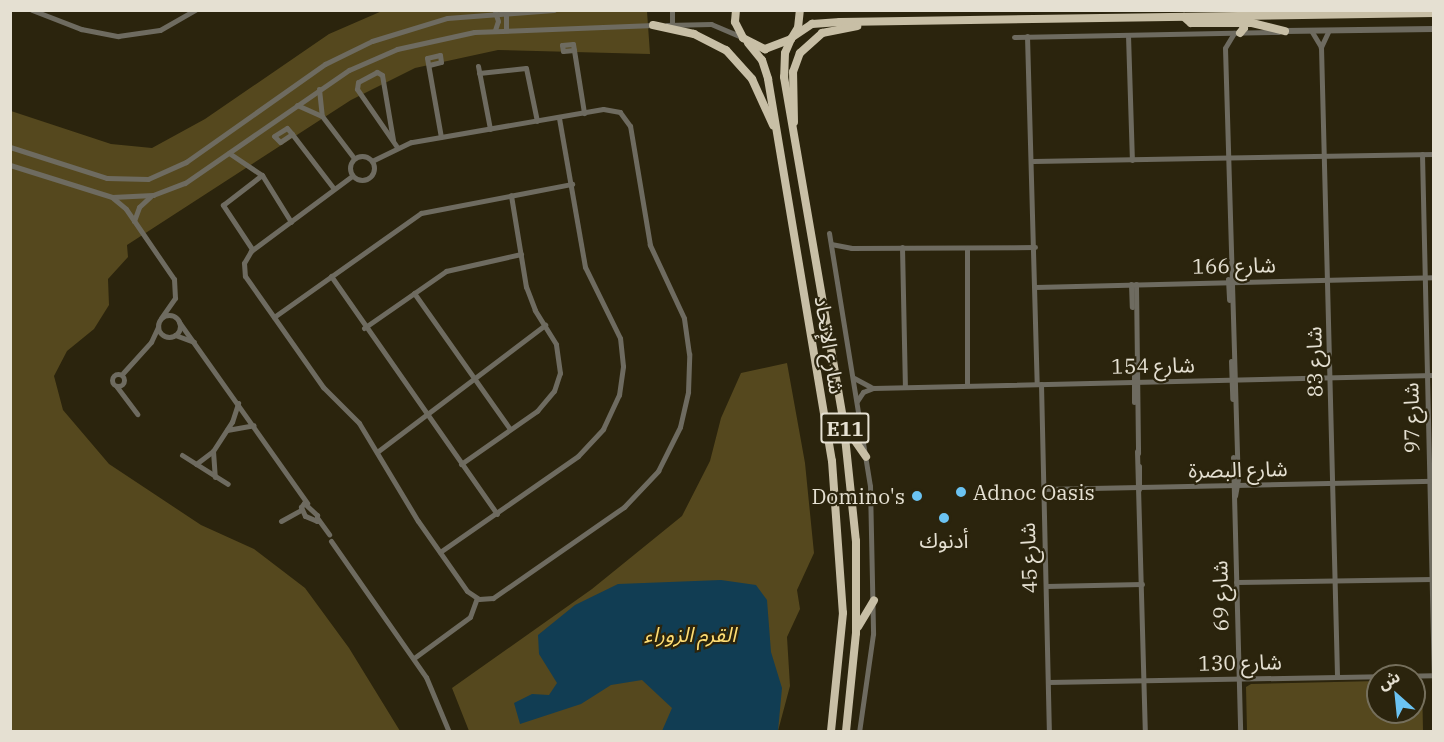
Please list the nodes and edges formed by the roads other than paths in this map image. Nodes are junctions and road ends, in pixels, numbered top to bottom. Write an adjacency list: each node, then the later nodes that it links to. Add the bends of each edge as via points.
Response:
1 (32, 10): 2 (street, via 81,29 118,36 160,30)
2 (195, 10)
3 (554, 10): 8 (street)
4 (672, 10): 14 (street)
5 (735, 10): 27 (highway, شارع الإتحاد, via 735,22)
6 (800, 10): 26 (highway, شارع الإتحاد)
7 (495, 12): 8 (street); 15 (street); 46 (street, via 421,24 348,52 161,175 134,180 107,178)
8 (506, 12): 16 (street)
9 (1434, 14): 10 (highway)
10 (1184, 17): 11 (highway); 12 (highway, via 1191,24)
11 (879, 21): 26 (highway, via 817,23); 42 (highway, via 835,29 806,45 793,72)
12 (1242, 23): 18 (highway); 21 (highway, via 1244,28)
13 (653, 25): 14 (street); 16 (street); 40 (highway, via 694,34 726,50 752,79)
14 (672, 25): 27 (street, via 711,24)
15 (495, 30): 16 (street); 34 (street, via 448,36 397,49)
16 (506, 30)
17 (1434, 30): 20 (street)
18 (1285, 31): 19 (street); 21 (street)
19 (1312, 32): 20 (street); 28 (street, شارع 83)
20 (1328, 32): 28 (street, شارع 83)
21 (1237, 33): 22 (street); 29 (street)
22 (1217, 34): 23 (street); 29 (street)
23 (1128, 35): 24 (street); 54 (street)
24 (1027, 36): 25 (street); 56 (street, شارع 45)
25 (1014, 37)
26 (792, 38): 27 (highway, via 775,48); 42 (highway, شارع الإتحاد / E11, via 783,66)
27 (745, 41): 40 (highway, شارع الإتحاد / E11, via 765,67)
28 (1321, 47): 51 (street, شارع 83)
29 (1225, 48): 53 (street, شارع 69)
30 (574, 50): 36 (street)
31 (429, 65): 44 (street)
32 (478, 66): 33 (street)
33 (479, 73): 39 (street, via 526,68); 41 (street)
34 (319, 89): 35 (street); 37 (street)
35 (297, 105): 37 (street); 48 (street)
36 (584, 113): 38 (street); 140 (street, via 614,110 630,126 650,244 676,296 686,330 690,372 686,404 667,454 634,499 496,597)
37 (322, 116): 52 (street)
38 (559, 118): 39 (street); 60 (street)
39 (537, 121): 41 (street)
40 (774, 127): 151 (highway, شارع الإتحاد / E11, via 832,461 842,561 843,632)
41 (490, 129): 44 (street)
42 (792, 129): 110 (highway, شارع الإتحاد / E11)
43 (292, 134): 61 (street)
44 (441, 137): 47 (street)
45 (393, 140): 45 (street, via 357,89 358,82 377,72 382,75); 47 (street)
46 (10, 147)
47 (397, 147): 55 (street)
48 (229, 153): 58 (street); 62 (street, via 185,183)
49 (1422, 154): 50 (street); 51 (street); 77 (street, شارع 97)
50 (1434, 154)
51 (1325, 156): 53 (street); 79 (street, شارع 83)
52 (354, 158): 55 (street, via 367,157); 59 (street)
53 (1228, 158): 54 (street); 80 (street, شارع 69)
54 (1132, 160): 56 (street)
55 (372, 161): 59 (street, via 374,173 370,178 363,181)
56 (1033, 161): 70 (street, شارع 45)
57 (10, 165): 64 (street)
58 (262, 175): 66 (street); 73 (street, via 223,205)
59 (352, 176): 61 (street)
60 (572, 184): 63 (street); 129 (street, via 588,274 620,338 623,366 619,394 608,421 588,447)
61 (334, 189): 66 (street)
62 (153, 195): 64 (street); 65 (street, via 139,207)
63 (511, 195): 74 (street); 76 (street, via 421,213)
64 (112, 197): 65 (street)
65 (134, 221): 84 (street, via 172,274 176,288)
66 (291, 222): 73 (street)
67 (829, 233): 68 (street)
68 (831, 244): 71 (street); 75 (street)
69 (902, 247): 71 (street); 72 (street); 103 (street)
70 (1035, 247): 72 (street); 82 (street, شارع 45)
71 (851, 248): 75 (street)
72 (967, 248): 102 (street)
73 (252, 249): 85 (street, via 244,260 244,272)
74 (520, 254): 83 (street, via 456,267); 88 (street, via 528,295)
75 (834, 259): 98 (street)
76 (331, 276): 85 (street); 90 (street)
77 (1425, 277): 78 (street, شارع 166); 79 (street, شارع 166); 95 (street, شارع 97)
78 (1434, 277)
79 (1329, 279): 80 (street, شارع 166); 97 (street, شارع 83)
80 (1230, 282): 81 (street, شارع 166); 99 (street, شارع 69)
81 (1134, 284): 82 (street, شارع 166); 100 (street)
82 (1035, 287): 101 (street, شارع 45)
83 (414, 293): 90 (street); 96 (street)
84 (173, 302): 86 (street); 87 (street)
85 (274, 317): 115 (street, via 323,387 359,423)
86 (161, 318): 87 (street, via 169,315); 89 (street)
87 (178, 320): 91 (street); 94 (street)
88 (545, 325): 96 (street); 112 (street, via 560,355 557,386 542,406)
89 (158, 327): 92 (street); 93 (street)
90 (364, 328): 108 (street)
91 (175, 335): 92 (street); 94 (street)
92 (165, 336): 93 (street)
93 (151, 342): 107 (street, via 123,373 114,376 117,387)
94 (195, 343): 106 (street)
95 (1430, 375): 97 (street, شارع 154); 121 (street, شارع 97)
96 (474, 377): 108 (street); 112 (street)
97 (1331, 377): 99 (street, شارع 154); 122 (street, شارع 83)
98 (854, 378): 104 (street, شارع 154); 105 (street)
99 (1233, 380): 100 (street, شارع 154); 124 (street, شارع 69)
100 (1136, 382): 101 (street, شارع 154); 125 (street)
101 (1039, 384): 102 (street, شارع 154); 126 (street, شارع 45)
102 (967, 386): 103 (street, شارع 154)
103 (905, 387): 104 (street, شارع 154)
104 (873, 388): 105 (street, via 863,392)
105 (857, 401): 109 (street)
106 (238, 403): 111 (street); 113 (street)
107 (137, 414)
108 (427, 416): 115 (street); 119 (street)
109 (860, 417): 110 (highway, via 854,427); 117 (street)
110 (844, 422): 117 (highway); 142 (highway, شارع الإتحاد / E11, via 856,541)
111 (254, 426): 113 (street); 127 (street)
112 (510, 429): 119 (street)
113 (226, 430): 114 (street)
114 (213, 451): 118 (street); 120 (street)
115 (377, 452): 134 (street)
116 (182, 455): 118 (street)
117 (866, 457): 141 (street)
118 (196, 464): 120 (street)
119 (461, 464): 129 (street)
120 (215, 477): 123 (street)
121 (1431, 481): 122 (street, شارع البصرة); 135 (street, شارع 97)
122 (1333, 483): 124 (street, شارع البصرة); 136 (street, شارع 83)
123 (228, 484)
124 (1235, 485): 125 (street, شارع البصرة); 137 (street, شارع 69)
125 (1138, 487): 126 (street, شارع البصرة); 138 (street)
126 (1043, 489): 139 (street, شارع 45)
127 (307, 503): 128 (street); 130 (street)
128 (301, 510): 130 (street, via 310,521); 131 (street)
129 (497, 514): 134 (street)
130 (318, 519): 132 (street)
131 (281, 522)
132 (329, 534)
133 (331, 541): 143 (street)
134 (440, 552): 140 (street, via 467,591)
135 (1432, 579): 136 (street); 144 (street, شارع 97)
136 (1335, 581): 137 (street); 145 (street, شارع 83)
137 (1236, 582): 146 (street, شارع 69)
138 (1142, 584): 139 (street); 147 (street)
139 (1046, 585): 148 (street, شارع 45)
140 (477, 598): 143 (street, via 470,616)
141 (874, 600): 142 (highway); 153 (street)
142 (856, 633): 152 (highway, شارع الإتحاد / E11)
143 (414, 658): 150 (street, via 437,698)
144 (1433, 675): 145 (street, شارع 130); 149 (street, شارع 97)
145 (1337, 676): 146 (street, شارع 130)
146 (1239, 679): 147 (street, شارع 130); 156 (street, شارع 69)
147 (1144, 681): 148 (street, شارع 130); 155 (street)
148 (1048, 682): 154 (street, شارع 45)
149 (1434, 682)
150 (448, 732)
151 (831, 732)
152 (846, 732)
153 (859, 732)
154 (1049, 732)
155 (1145, 732)
156 (1240, 732)

